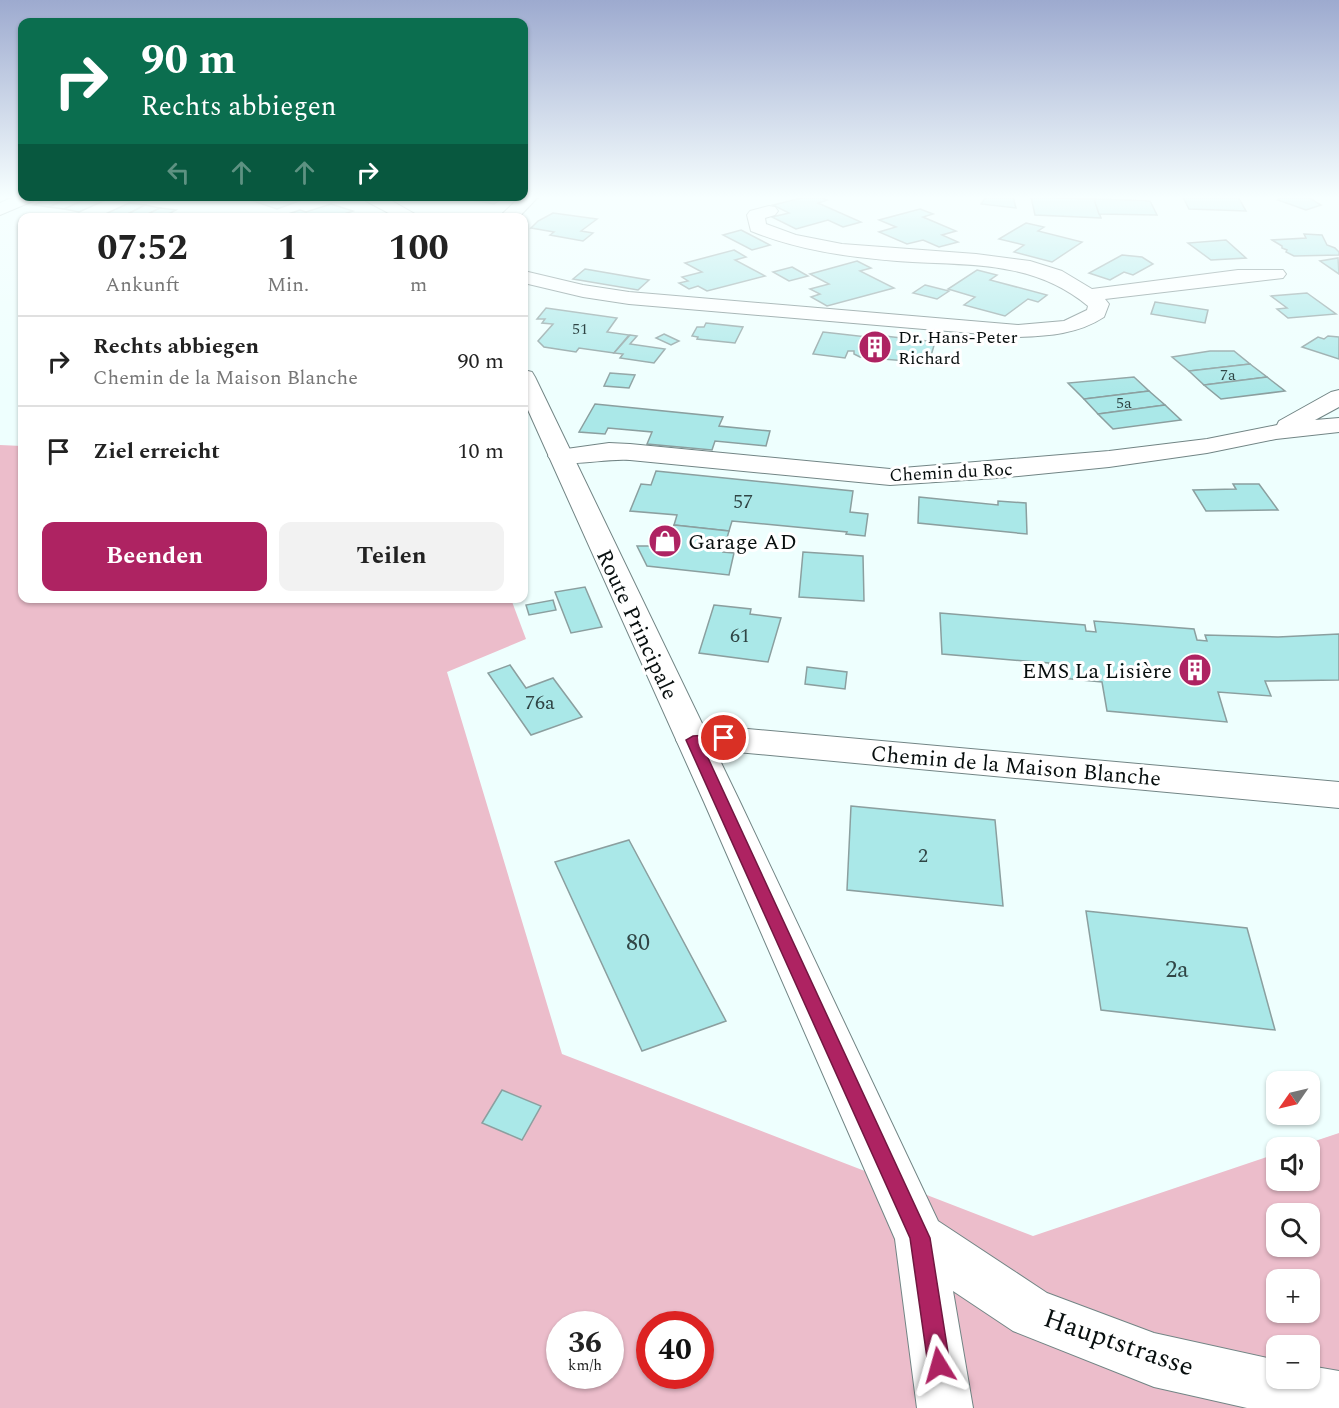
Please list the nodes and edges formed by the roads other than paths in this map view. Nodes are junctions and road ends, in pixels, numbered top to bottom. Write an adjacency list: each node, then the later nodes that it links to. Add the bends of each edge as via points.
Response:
1 (1007, 263): 4 (street, via 1077,285)
2 (1276, 274): 4 (street)
3 (528, 278): 4 (street, via 629,298 1017,331 1059,330 1084,323 1097,313 1099,304)
4 (1090, 295)
5 (528, 386): 9 (street, Route Principale)
6 (1339, 397): 8 (street)
7 (1339, 425): 8 (street, Chemin du Roc)
8 (1276, 432): 9 (street, Chemin du Roc, via 1108,459 890,477 630,452)
9 (561, 456): 10 (street, Route Principale)
10 (693, 740): 11 (street, Chemin de la Maison Blanche, via 715,738); 12 (street, Route Principale)
11 (1339, 795)
12 (920, 1238): 13 (street, Hauptstrasse, via 1032,1313 1143,1355 1279,1388); 14 (street, Route Principale)
13 (1339, 1398)
14 (945, 1408)

